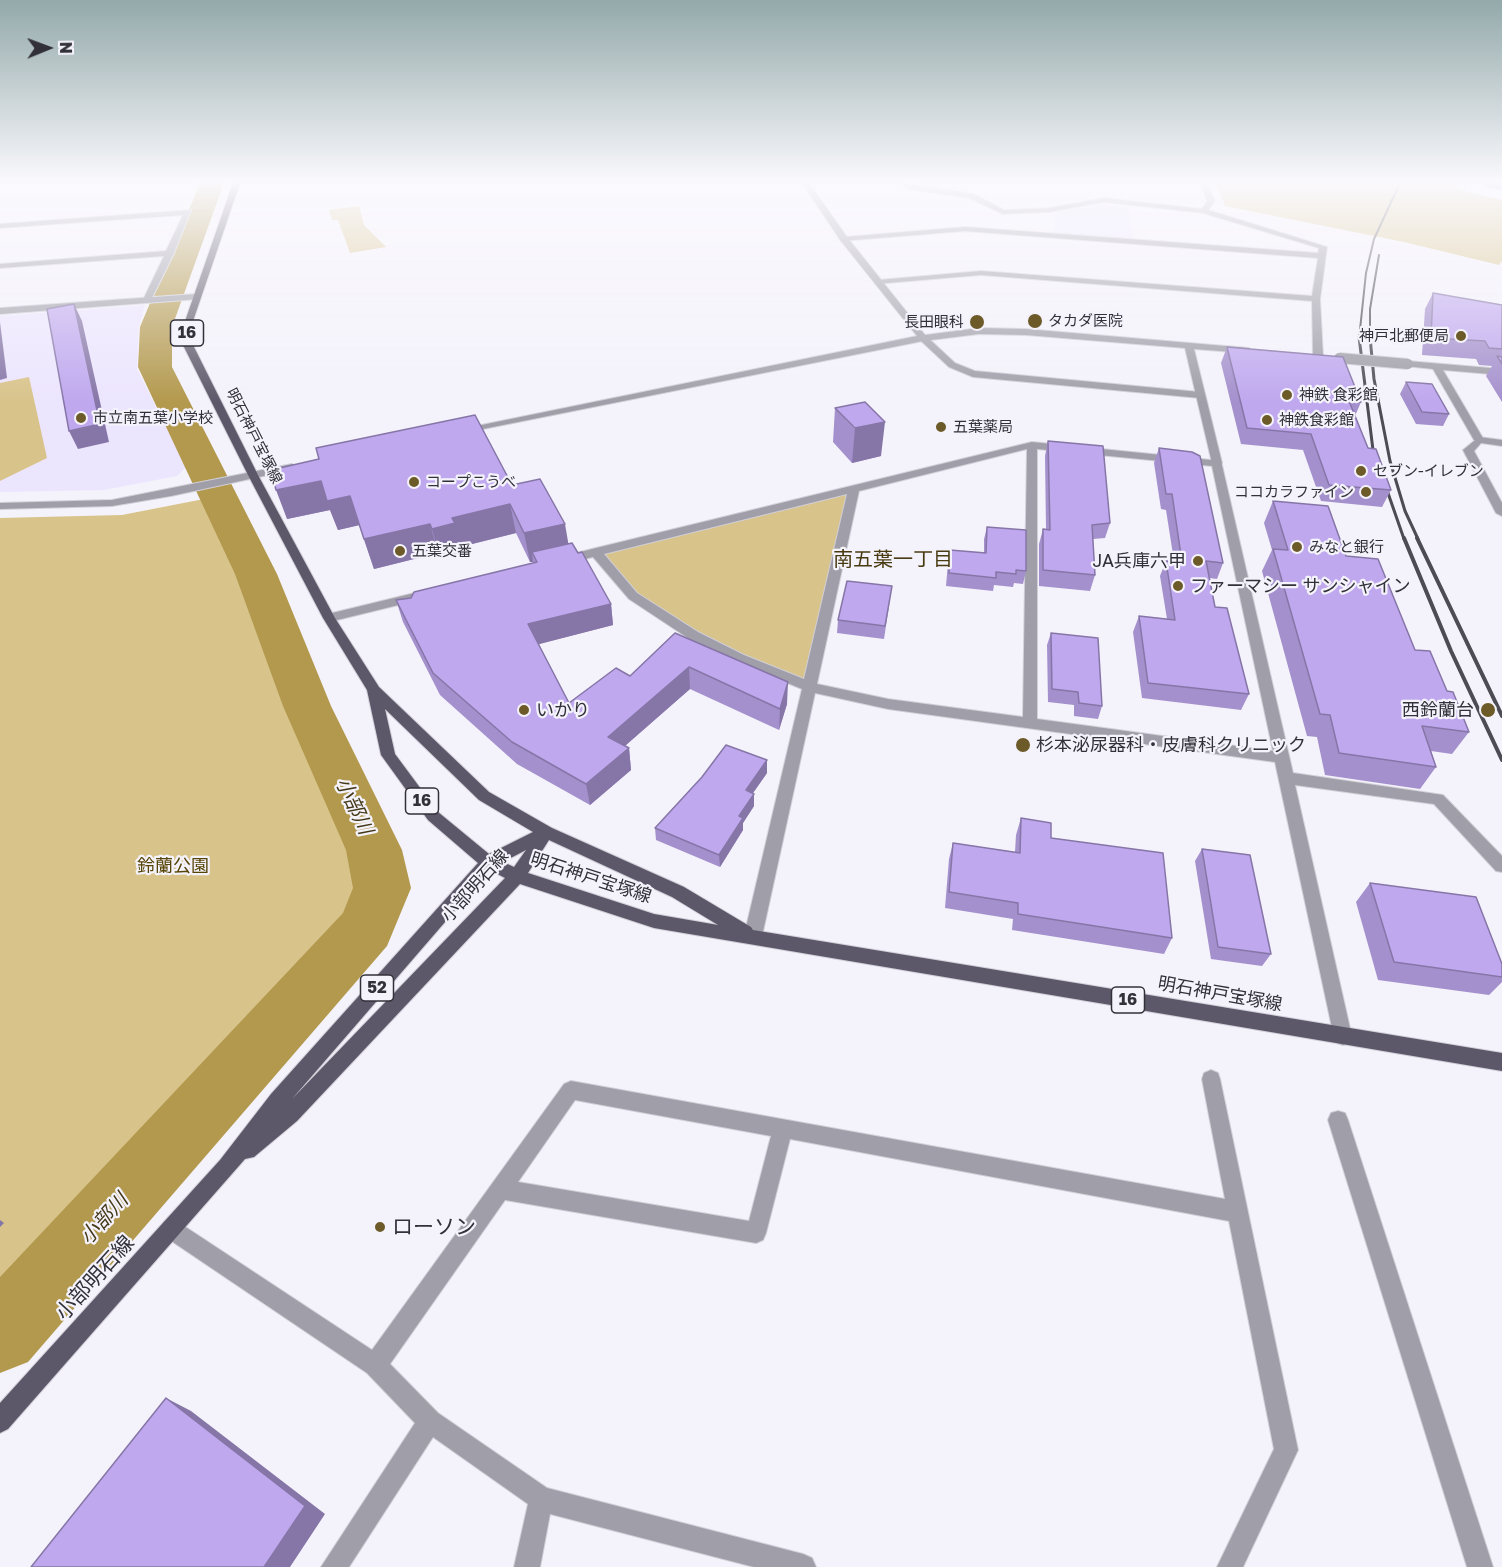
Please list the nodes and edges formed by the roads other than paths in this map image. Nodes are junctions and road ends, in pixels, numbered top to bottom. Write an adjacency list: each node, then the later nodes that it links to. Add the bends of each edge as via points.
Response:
1 (129, 256): 6 (street)
2 (168, 256): 10 (street)
3 (211, 256): 8 (main road, 明石神戸宝塚線 / 16)
4 (858, 256): 7 (street)
5 (1322, 256): 9 (street)
6 (0, 266)
7 (878, 282): 9 (street, via 981,273); 12 (street)
8 (196, 297): 10 (street); 26 (main road, 明石神戸宝塚線 / 16, via 187,327 188,345)
9 (1316, 299): 16 (street)
10 (147, 300): 11 (street)
11 (0, 311)
12 (922, 338): 13 (street, via 1003,331); 19 (street, via 952,365 973,374); 20 (street)
13 (1190, 345): 14 (street); 19 (street)
14 (1260, 351)
15 (1307, 355): 16 (street)
16 (1318, 356): 17 (street, bridge)
17 (1436, 366): 18 (street); 21 (street)
18 (1502, 372)
19 (1200, 394): 24 (street)
20 (453, 434)
21 (1479, 440): 22 (street); 29 (street, via 1468,450)
22 (1502, 443)
23 (1032, 445): 24 (street); 27 (street); 36 (street)
24 (1217, 463): 37 (street)
25 (300, 465): 26 (street)
26 (253, 475): 28 (street, via 112,503); 33 (main road, 明石神戸宝塚線 / 16)
27 (854, 488): 30 (street); 34 (street)
28 (0, 506)
29 (1502, 513)
30 (596, 552): 31 (street); 34 (street, via 633,596 693,635)
31 (550, 564)
32 (445, 589): 33 (street)
33 (330, 618): 35 (main road, 明石神戸宝塚線 / 16)
34 (810, 687): 36 (street, via 888,704); 43 (street)
35 (374, 690): 39 (main road, 明石神戸宝塚線 / 16, via 484,796); 40 (main road, 明石神戸宝塚線 / 16, via 388,755 434,816)
36 (1030, 723): 37 (street)
37 (1282, 758): 38 (street)
38 (1287, 778): 41 (street, via 1438,799); 44 (street)
39 (546, 832): 40 (main road, 小部明石線 / 52); 42 (main road, 小部明石線 / 52); 43 (main road, 明石神戸宝塚線 / 16, via 678,892)
40 (488, 862): 42 (main road, 明石神戸宝塚線 / 16); 49 (main road, 小部明石線 / 52, via 278,1100)
41 (1502, 866)
42 (518, 876): 43 (main road, 明石神戸宝塚線 / 16, via 654,921); 49 (main road, 小部明石線 / 52, via 290,1114)
43 (753, 936): 44 (main road, 明石神戸宝塚線 / 16)
44 (1343, 1037): 45 (main road, 明石神戸宝塚線 / 16)
45 (1502, 1062)
46 (1211, 1079): 51 (street)
47 (1338, 1120): 61 (street)
48 (783, 1129): 50 (street, via 571,1090); 50 (street, via 756,1233); 51 (street)
49 (227, 1167): 52 (main road, 小部明石線 / 52)
50 (501, 1189): 53 (street)
51 (1239, 1212): 60 (street, via 1286,1450)
52 (171, 1229): 53 (street); 55 (main road, 小部明石線 / 52)
53 (375, 1365): 54 (street)
54 (430, 1420): 56 (street); 57 (street)
55 (0, 1421)
56 (541, 1499): 58 (street); 59 (street)
57 (334, 1567)
58 (527, 1567)
59 (803, 1567)
60 (1230, 1567)
61 (1480, 1567)

